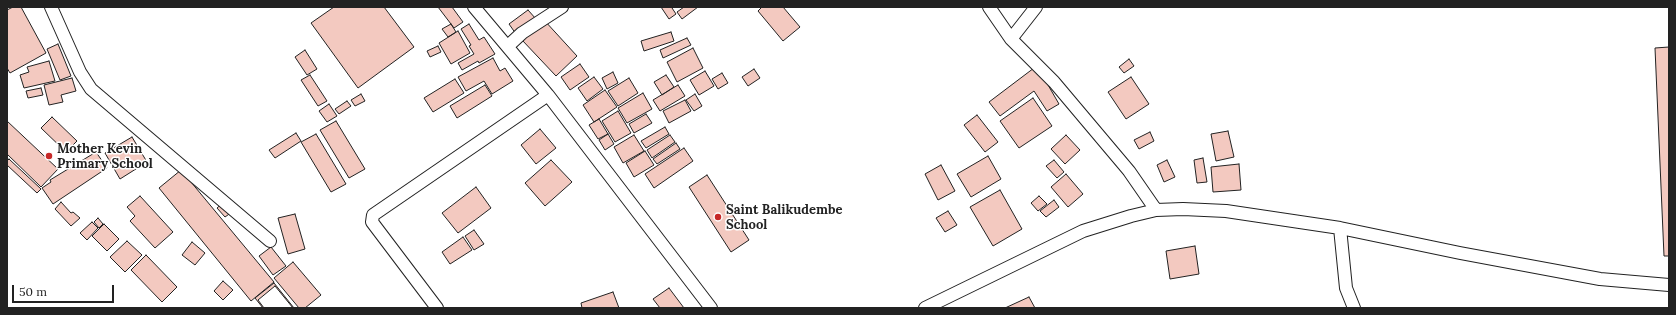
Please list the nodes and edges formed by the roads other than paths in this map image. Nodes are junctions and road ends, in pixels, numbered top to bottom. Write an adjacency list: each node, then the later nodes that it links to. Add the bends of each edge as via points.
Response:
1 (51, 7): 11 (street, via 80,72 91,89)
2 (474, 7): 7 (street)
3 (562, 7): 7 (street)
4 (989, 7): 6 (street)
5 (1036, 7): 6 (street)
6 (1011, 39): 9 (street, via 1054,82 1129,171)
7 (508, 46): 8 (street)
8 (548, 95): 13 (street, via 373,215 372,222); 14 (street)
9 (1156, 210): 10 (street, via 1226,211); 15 (street, via 1083,231)
10 (1340, 228): 12 (street, via 1600,279); 16 (street, via 1346,288)
11 (270, 241)
12 (1669, 285)
13 (437, 308)
14 (711, 308)
15 (925, 308)
16 (1354, 308)

